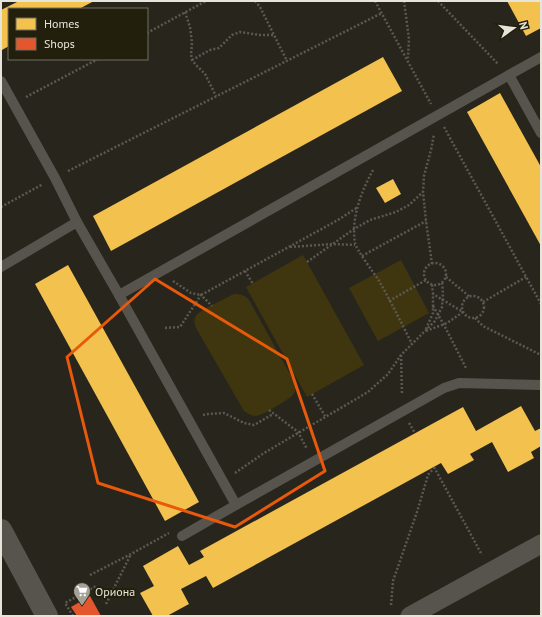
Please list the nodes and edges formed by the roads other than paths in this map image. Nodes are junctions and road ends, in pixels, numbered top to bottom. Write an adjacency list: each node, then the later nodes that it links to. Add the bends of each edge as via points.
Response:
1 (541, 57): 2 (lane)
2 (509, 75): 4 (lane); 7 (lane)
3 (1, 81): 5 (lane)
4 (541, 133)
5 (77, 222): 6 (lane); 7 (lane)
6 (1, 267)
7 (119, 295): 9 (lane)
8 (541, 385): 9 (lane, via 459,383 444,388)
9 (236, 505): 11 (lane)
10 (1, 530): 13 (street)
11 (182, 536)
12 (541, 544): 14 (street)
13 (47, 616)
14 (410, 616)

